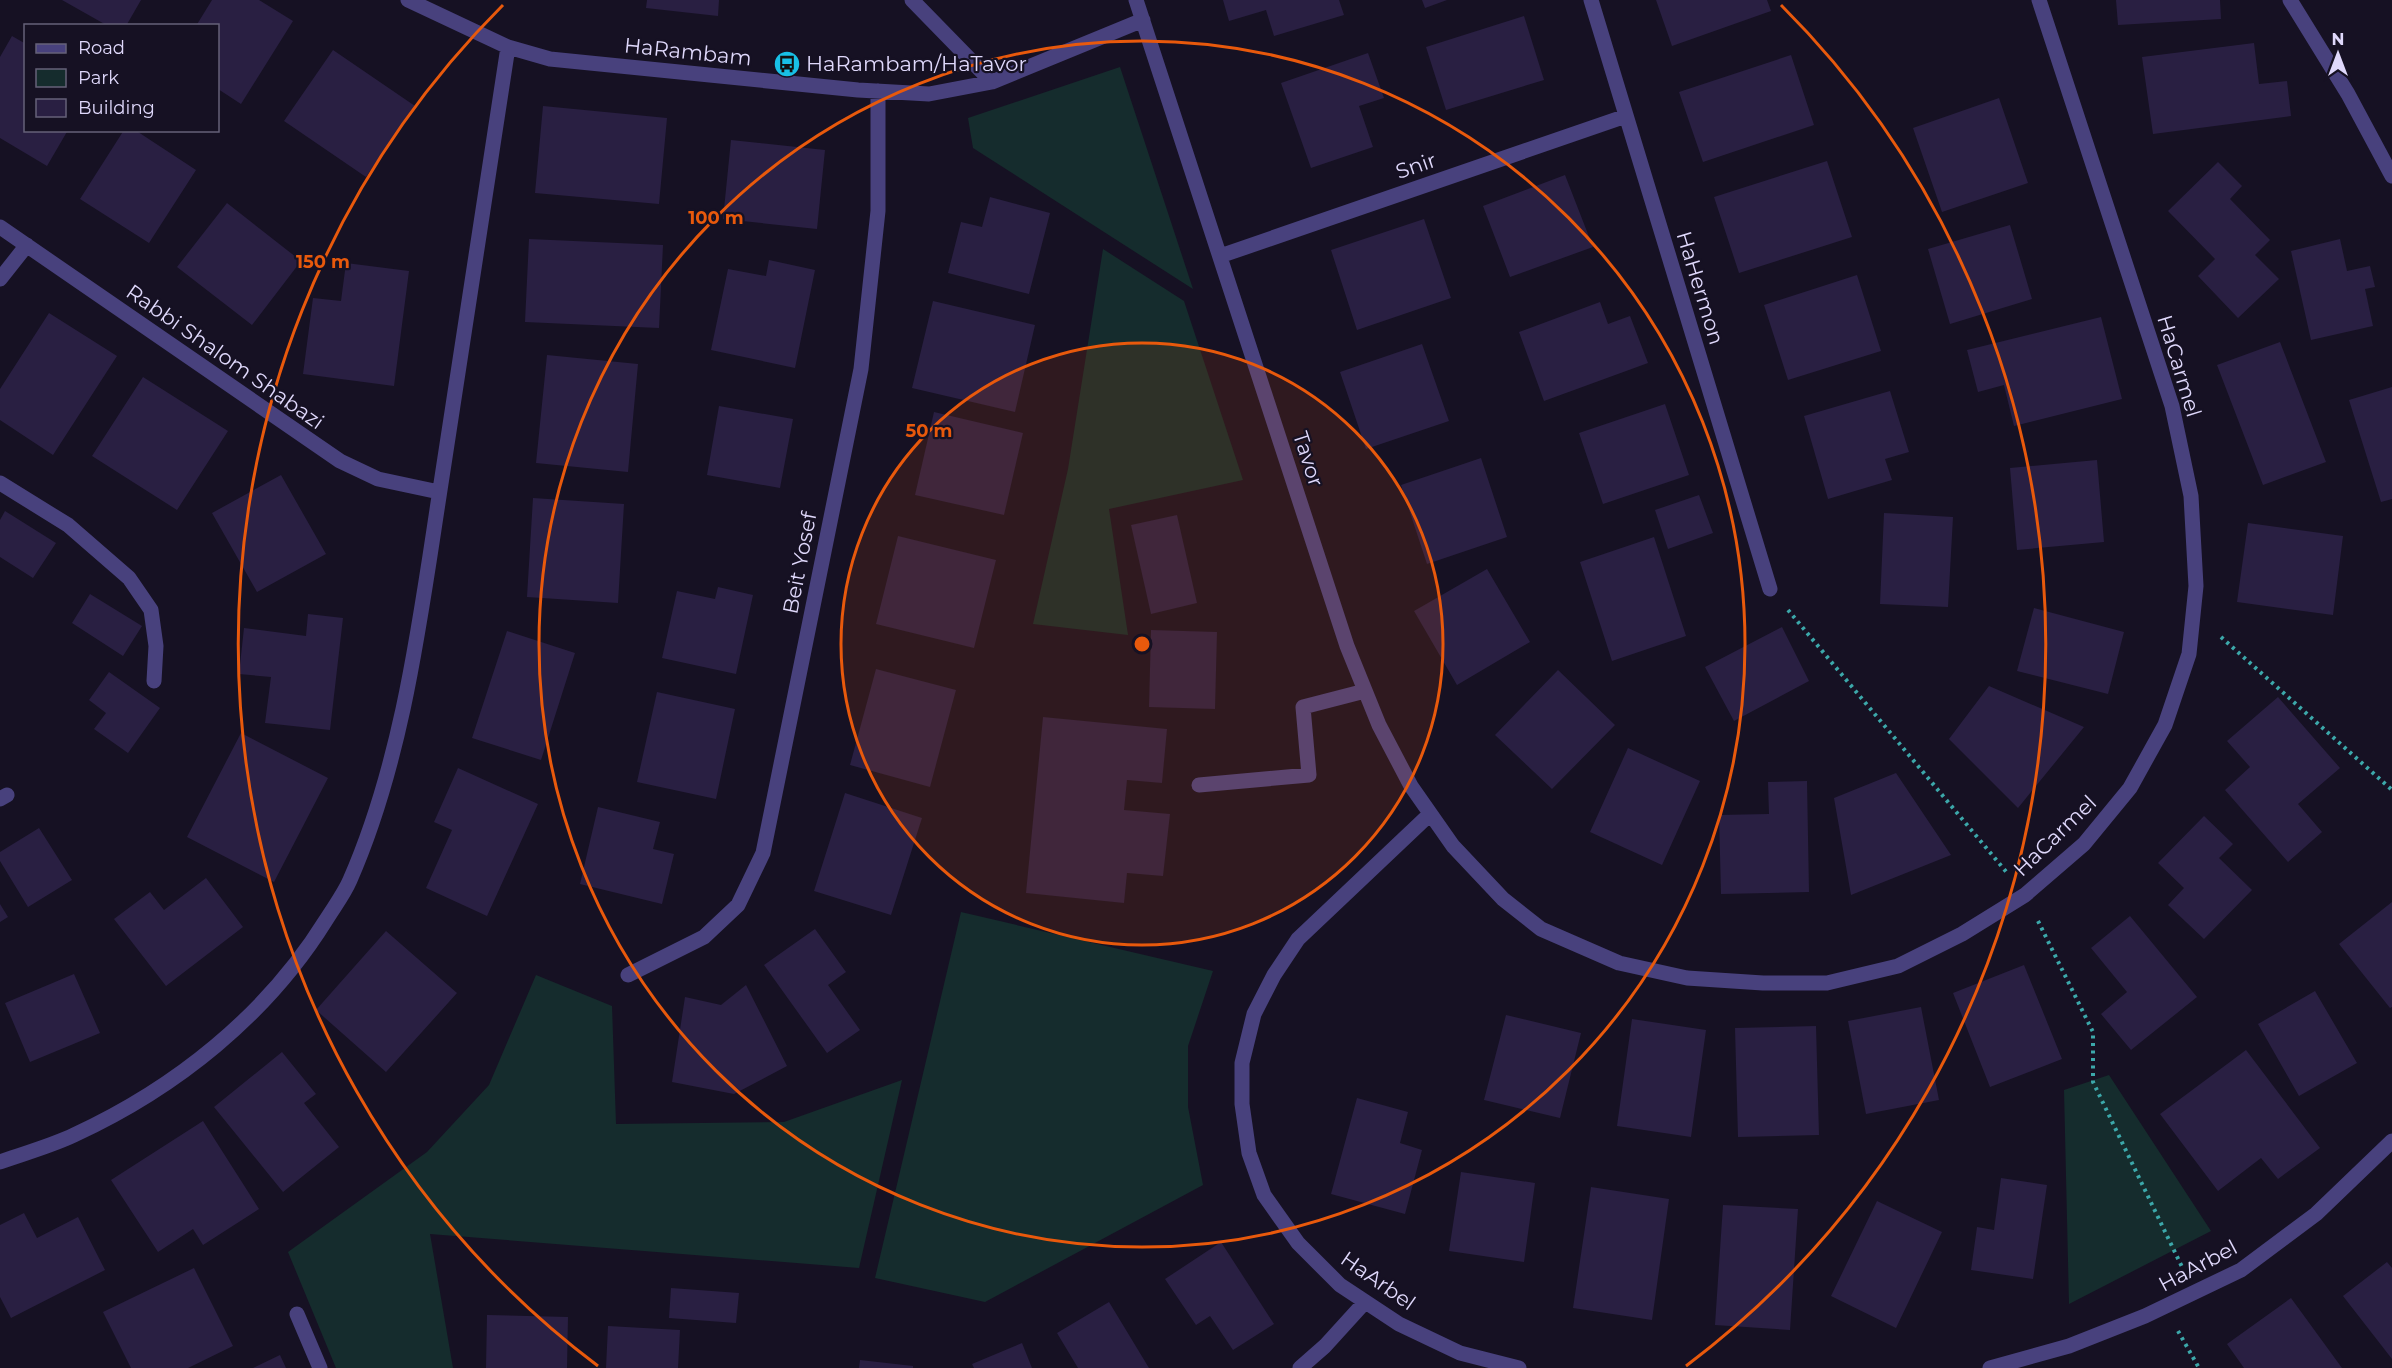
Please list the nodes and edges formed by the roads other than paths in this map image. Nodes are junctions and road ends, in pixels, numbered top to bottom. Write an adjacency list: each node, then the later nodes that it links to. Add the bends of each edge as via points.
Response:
1 (408, 0): 8 (street, HaRambam)
2 (912, 0): 9 (street)
3 (1136, 0): 7 (street, Tavor)
4 (1591, 0): 11 (street, HaHermon)
5 (2039, 0): 24 (street, HaCarmel, via 2172,406 2192,496 2196,586 2189,654 2168,715 2130,788 2084,844 2025,895 1962,934 1898,966 1827,983 1688,978 1619,963 1541,929)
6 (2290, 0): 12 (street, via 2348,94)
7 (1143, 20): 9 (street, HaRambam); 15 (street, Tavor)
8 (508, 47): 10 (street, HaRambam, via 550,59); 18 (street)
9 (992, 82): 10 (street, HaRambam, via 929,94)
10 (878, 91): 25 (street, Beit Yosef, via 878,211 861,369 763,853 738,904 704,937)
11 (1626, 116): 15 (street, Snir); 19 (street, HaHermon)
12 (2392, 176)
13 (0, 227): 14 (street, Rabbi Shalom Shabazi)
14 (27, 245): 16 (street); 18 (street, Rabbi Shalom Shabazi, via 340,461 378,479)
15 (1220, 256): 21 (street, Tavor)
16 (0, 279)
17 (0, 483): 20 (street, via 68,525 129,578 151,610 156,646)
18 (439, 492): 27 (street, via 406,698 381,793 349,882 305,953 254,1011 195,1063 146,1097 73,1136)
19 (1770, 589)
20 (154, 681)
21 (1365, 691): 22 (street, via 1303,707 1309,775); 23 (street, Tavor, via 1411,786)
22 (1199, 785)
23 (1430, 814): 24 (street, Tavor, via 1453,846); 28 (street, HaArbel, via 1298,939 1254,1014 1242,1063 1242,1104 1249,1153 1264,1195 1298,1244 1340,1285)
24 (1503, 898)
25 (628, 975)
26 (2392, 1141): 33 (street, HaArbel, via 2316,1214 2241,1270 2165,1307 2069,1346)
27 (0, 1161)
28 (1365, 1302): 31 (street); 32 (street, HaArbel, via 1399,1324 1460,1353)
29 (297, 1314): 30 (street)
30 (320, 1368)
31 (1300, 1368)
32 (1519, 1368)
33 (1990, 1368)

